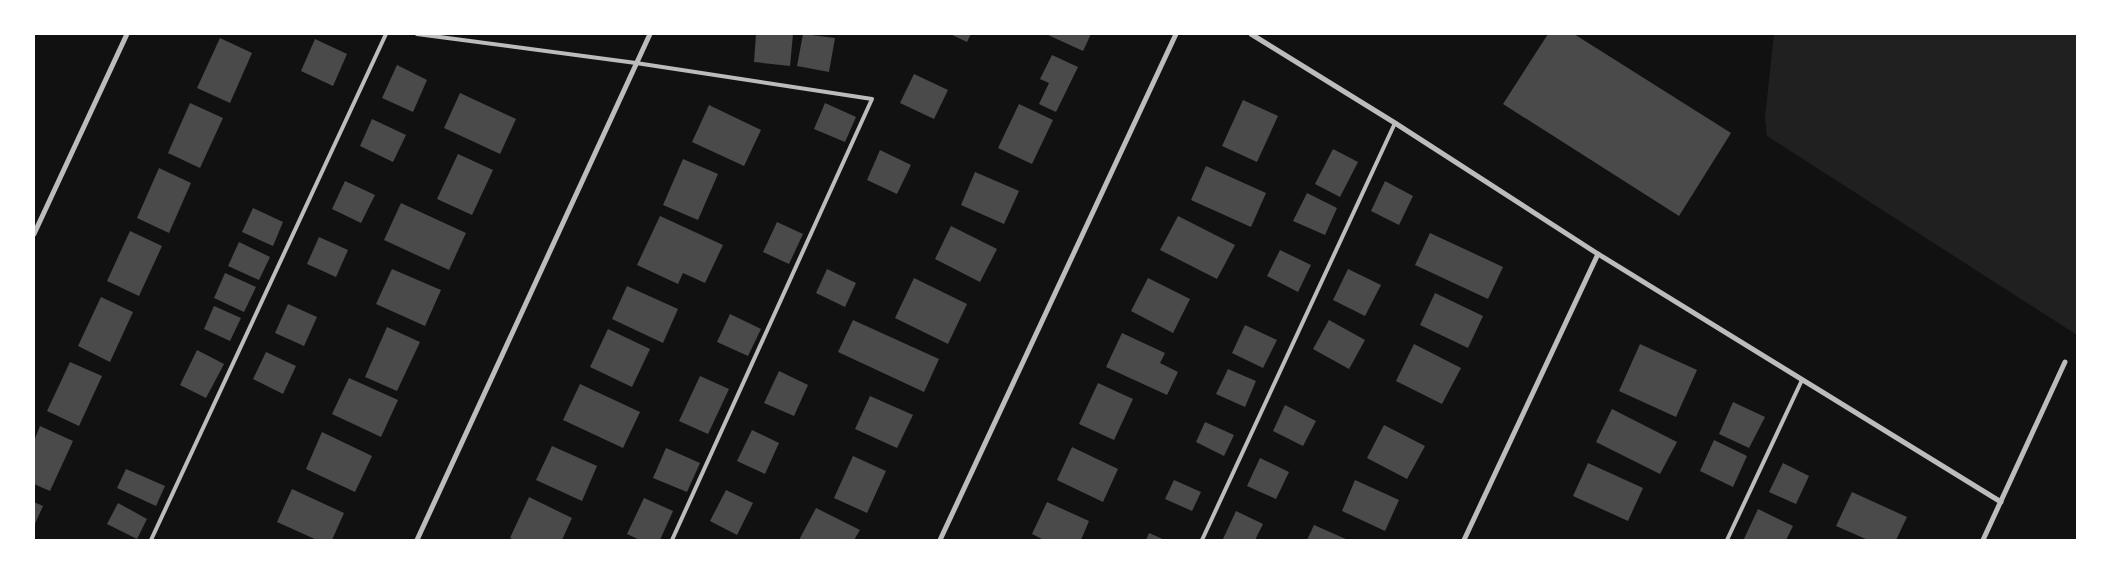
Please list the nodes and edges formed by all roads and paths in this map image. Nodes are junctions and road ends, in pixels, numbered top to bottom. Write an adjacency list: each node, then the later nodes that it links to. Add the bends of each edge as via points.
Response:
1 (127, 34): 9 (street)
2 (386, 34): 14 (lane)
3 (417, 34): 7 (lane)
4 (650, 34): 7 (street)
5 (1176, 34): 17 (street)
6 (1250, 34): 8 (street)
7 (636, 63): 15 (street); 16 (lane, via 872,99)
8 (1395, 123): 10 (street); 18 (lane)
9 (34, 234)
10 (1598, 254): 12 (street); 19 (street)
11 (2065, 362): 13 (street)
12 (1802, 380): 13 (street); 20 (lane)
13 (2001, 502): 21 (street)
14 (151, 540)
15 (417, 540)
16 (672, 540)
17 (940, 540)
18 (1202, 540)
19 (1464, 540)
20 (1727, 540)
21 (1983, 540)

